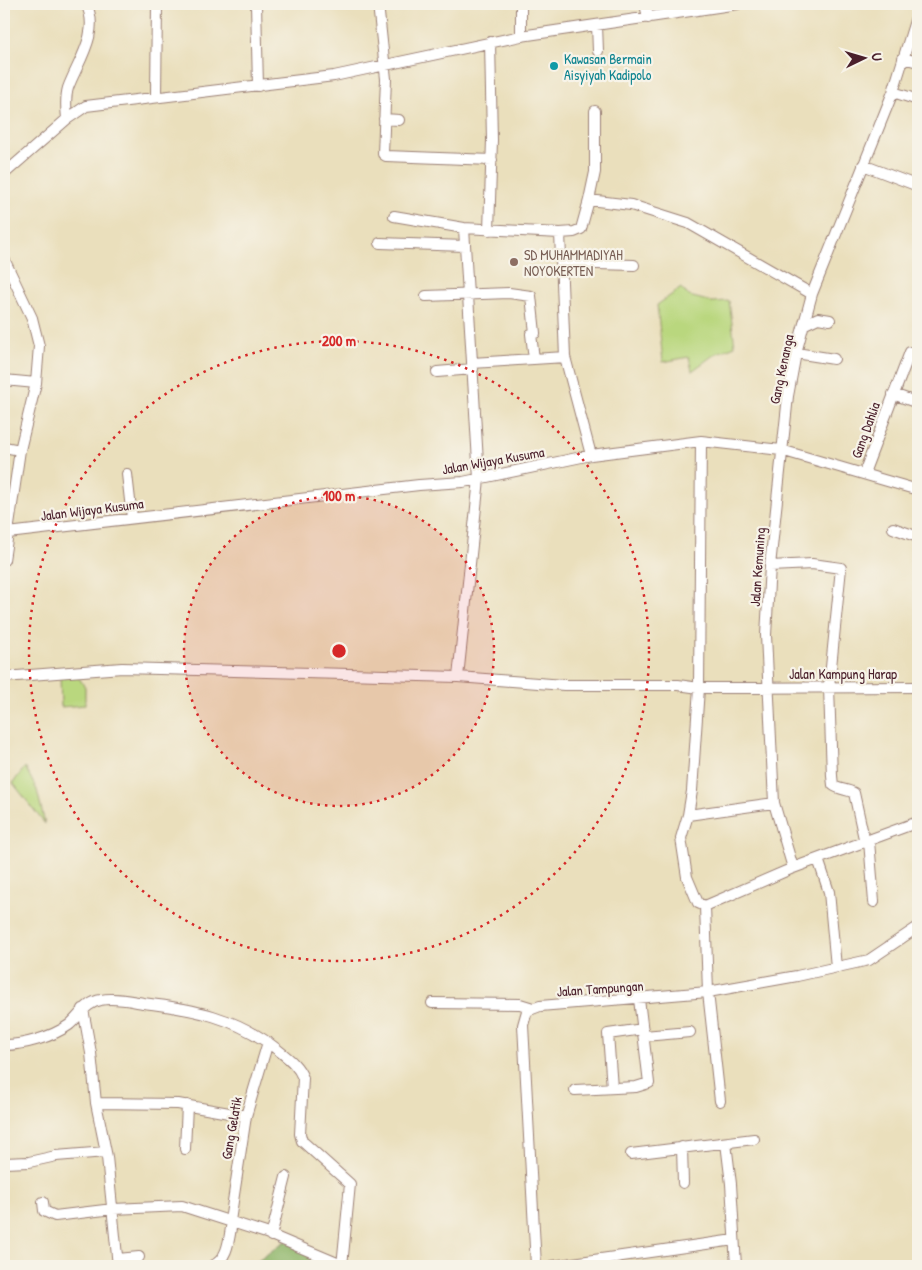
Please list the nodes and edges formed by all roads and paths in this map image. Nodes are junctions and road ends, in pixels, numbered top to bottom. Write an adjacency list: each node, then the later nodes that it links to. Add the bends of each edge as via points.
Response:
1 (86, 4): 22 (street, via 90,19 87,47 68,89)
2 (157, 4): 19 (street)
3 (256, 4): 17 (street)
4 (378, 4): 16 (street)
5 (521, 4): 11 (street)
6 (645, 4): 9 (street)
7 (735, 4): 9 (street)
8 (918, 11): 14 (street, Gang Kenanga)
9 (648, 18): 10 (street)
10 (597, 25): 11 (street); 13 (street)
11 (521, 36): 12 (street)
12 (490, 42): 16 (street); 25 (street)
13 (598, 51)
14 (904, 58): 15 (street); 18 (street, Gang Kenanga)
15 (918, 62)
16 (385, 66): 17 (street); 23 (street)
17 (258, 86): 19 (street)
18 (893, 92): 20 (street); 26 (street, Gang Kenanga)
19 (156, 96): 22 (street, via 86,106)
20 (918, 100)
21 (595, 111): 29 (street, via 595,172)
22 (67, 119): 27 (street)
23 (384, 119): 24 (street); 25 (street, via 382,148 386,156)
24 (399, 120)
25 (492, 160): 32 (street)
26 (863, 165): 28 (street); 40 (street, Gang Kenanga)
27 (4, 174)
28 (918, 186)
29 (589, 200): 33 (street, via 581,229); 40 (street, via 632,205 688,223)
30 (394, 216): 31 (street)
31 (464, 228): 32 (street); 35 (street)
32 (489, 230): 33 (street)
33 (560, 233): 37 (street)
34 (380, 242): 35 (street)
35 (465, 246): 39 (street)
36 (4, 259): 52 (street, via 37,332)
37 (561, 263): 38 (street); 46 (street)
38 (634, 264)
39 (468, 293): 41 (street); 47 (street, via 531,296); 49 (street)
40 (812, 294): 43 (street, Gang Kenanga)
41 (426, 296)
42 (830, 320): 43 (street, via 818,318)
43 (805, 324): 45 (street, Gang Kenanga)
44 (910, 352): 53 (street)
45 (796, 353): 48 (street); 58 (street, Gang Kenanga)
46 (566, 357): 47 (street); 59 (street)
47 (534, 359): 49 (street)
48 (834, 360)
49 (472, 366): 50 (street); 62 (street)
50 (437, 372)
51 (4, 380): 52 (street)
52 (36, 383): 57 (street)
53 (893, 394): 54 (street, Gang Dahlia); 60 (street, Gang Dahlia)
54 (918, 403)
55 (702, 441): 58 (street, Jalan Wijaya Kusuma); 59 (street, Jalan Wijaya Kusuma); 76 (street)
56 (4, 447): 57 (street)
57 (20, 450): 64 (street)
58 (780, 450): 60 (street, Jalan Wijaya Kusuma); 70 (street, Jalan Kemuning)
59 (591, 455): 62 (street, Jalan Wijaya Kusuma)
60 (864, 473): 63 (street, Jalan Wijaya Kusuma)
61 (127, 474): 65 (street)
62 (479, 479): 65 (street, Jalan Wijaya Kusuma); 72 (street)
63 (918, 490)
64 (7, 517): 67 (street)
65 (132, 518): 67 (street, Jalan Wijaya Kusuma)
66 (893, 528): 68 (street)
67 (8, 533): 69 (street)
68 (918, 537)
69 (4, 560)
70 (770, 566): 73 (street, Jalan Kemuning, via 766,635); 74 (street, via 812,564 841,568)
71 (4, 677): 72 (street, Jalan Kampung Harap, via 122,668)
72 (458, 677): 76 (street, Jalan Kampung Harap, via 564,685 678,685)
73 (768, 687): 74 (street, Jalan Kampung Harap); 76 (street, Jalan Kampung Harap); 77 (street, Jalan Kemuning)
74 (829, 687): 75 (street, Jalan Kampung Harap); 80 (street, via 833,785 854,793)
75 (918, 687)
76 (699, 688): 78 (street)
77 (774, 803): 78 (street); 82 (street, Jalan Kemuning)
78 (688, 816): 84 (street, via 681,832 681,845 693,895 698,903)
79 (918, 822): 80 (street)
80 (867, 842): 81 (street); 83 (street)
81 (818, 859): 82 (street); 86 (street, via 829,892)
82 (792, 868): 84 (street)
83 (874, 902)
84 (705, 906): 87 (street)
85 (918, 927): 86 (street, Jalan Tampungan, via 869,960)
86 (836, 967): 87 (street, Jalan Tampungan)
87 (708, 992): 88 (street, Jalan Tampungan); 98 (street)
88 (638, 999): 91 (street, Jalan Tampungan); 93 (street)
89 (432, 1003): 91 (street, Jalan Tampungan, via 520,1004)
90 (83, 1008): 94 (street, via 101,1000 185,1008 231,1021); 95 (street, via 70,1024 51,1034); 99 (street)
91 (533, 1008): 120 (street, via 524,1016 523,1025)
92 (690, 1032): 93 (street)
93 (643, 1033): 96 (street, via 649,1082 642,1086); 96 (street, via 608,1034)
94 (268, 1042): 101 (street, Gang Gelatik); 119 (street, via 293,1062 303,1078 302,1141 350,1184)
95 (4, 1045)
96 (612, 1088): 97 (street)
97 (576, 1090)
98 (720, 1101)
99 (96, 1103): 100 (street); 106 (street)
100 (187, 1105): 101 (street); 105 (street)
101 (246, 1116): 113 (street, Gang Gelatik)
102 (754, 1139): 103 (street)
103 (726, 1143): 104 (street); 115 (street, via 732,1184)
104 (682, 1147): 107 (street); 110 (street)
105 (185, 1149)
106 (106, 1152): 108 (street); 112 (street)
107 (632, 1154)
108 (4, 1163)
109 (286, 1177): 114 (street)
110 (683, 1183)
111 (43, 1202): 112 (street, via 44,1211 54,1216)
112 (113, 1209): 113 (street, via 182,1206); 117 (street)
113 (231, 1221): 114 (street); 118 (street, Gang Gelatik, via 226,1253)
114 (271, 1236): 119 (street)
115 (734, 1240): 121 (street); 122 (street)
116 (139, 1257): 117 (street)
117 (118, 1263)
118 (212, 1266)
119 (342, 1266)
120 (536, 1266)
121 (552, 1266)
122 (736, 1266)

